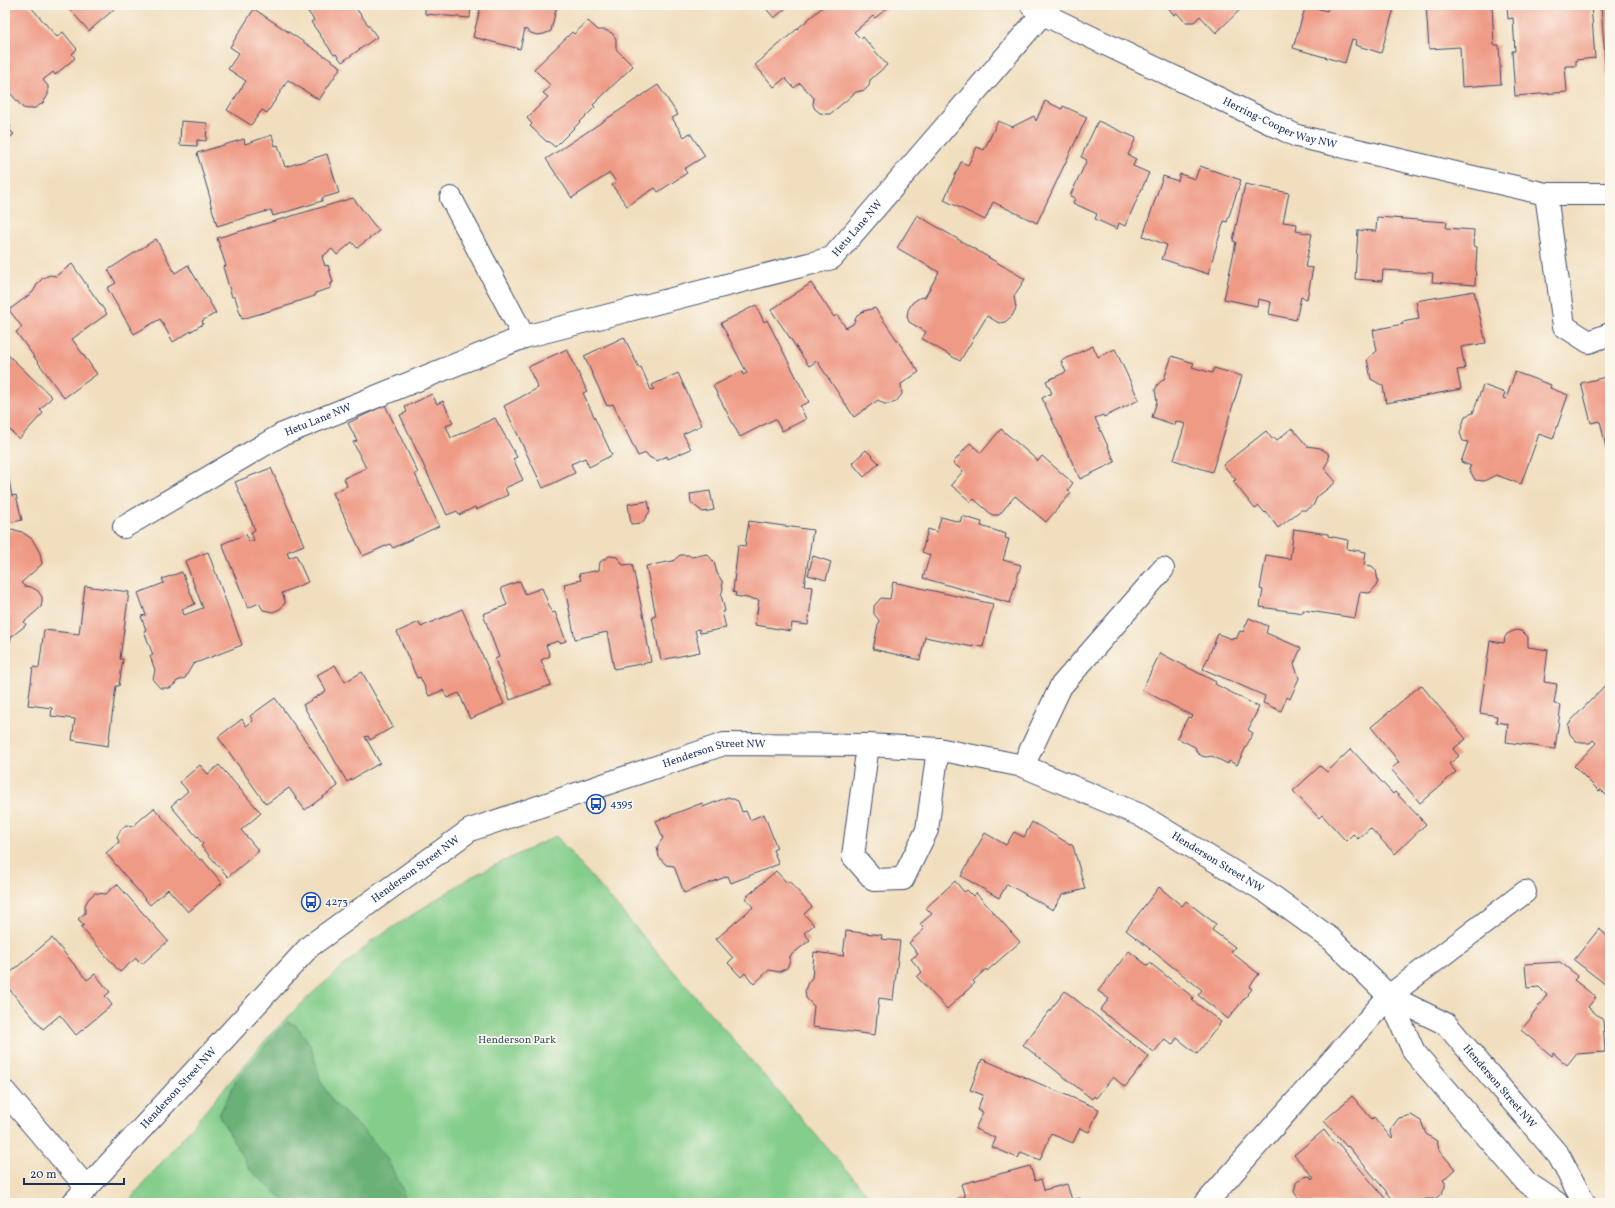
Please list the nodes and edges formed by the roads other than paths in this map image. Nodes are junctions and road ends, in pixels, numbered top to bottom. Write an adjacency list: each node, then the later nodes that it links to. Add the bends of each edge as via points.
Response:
1 (1041, 8): 2 (street, Herring-Cooper Way NW, via 1297,136); 6 (street, Hetu Lane NW, via 832,258)
2 (1546, 194): 3 (street, Herring-Cooper Way NW); 5 (street, via 1564,326 1589,342)
3 (1610, 194)
4 (451, 198): 6 (street)
5 (1610, 334)
6 (524, 337): 7 (street, Hetu Lane NW, via 281,435)
7 (124, 527)
8 (1163, 569): 11 (street, via 1061,686)
9 (868, 745): 10 (street, Henderson Street NW); 10 (street, via 853,856 874,880 903,879 907,872 927,830); 15 (street, Henderson Street NW, via 724,744 470,830 310,946)
10 (938, 749): 11 (street, Henderson Street NW)
11 (1023, 766): 13 (street, Henderson Street NW, via 1140,815 1268,893 1331,939)
12 (1525, 892): 13 (street)
13 (1389, 996): 16 (street); 17 (street, Henderson Street NW, via 1414,1052 1528,1183); 18 (street, Henderson Street NW, via 1446,1024 1559,1156)
14 (5, 1092): 15 (street)
15 (80, 1196)
16 (1206, 1203)
17 (1557, 1203)
18 (1584, 1203)

